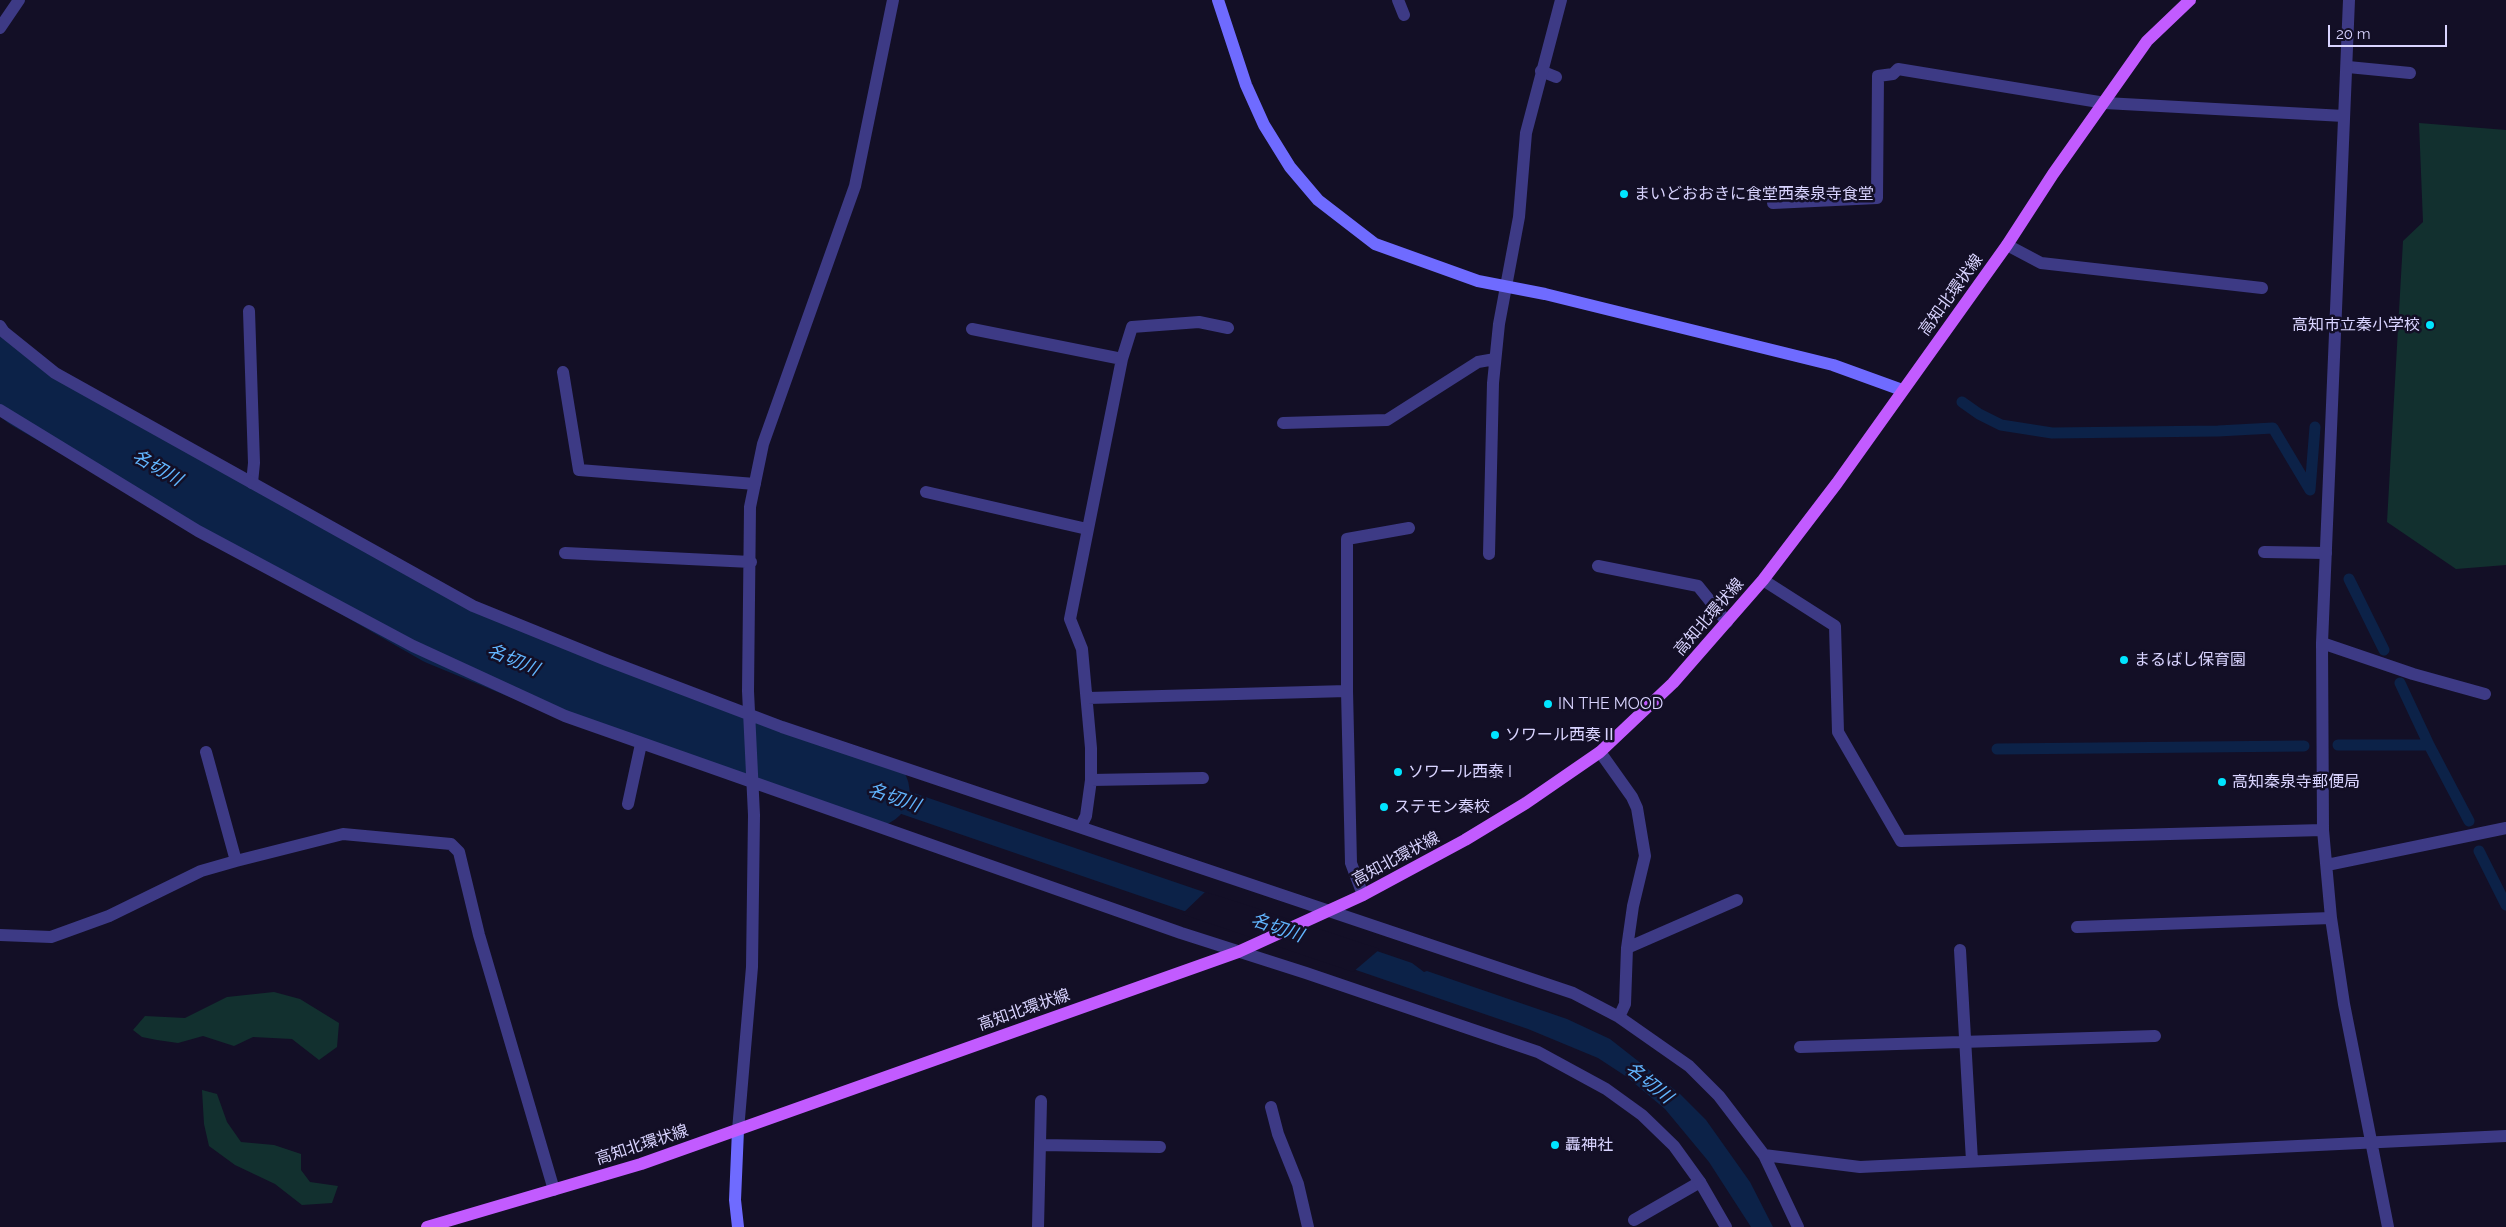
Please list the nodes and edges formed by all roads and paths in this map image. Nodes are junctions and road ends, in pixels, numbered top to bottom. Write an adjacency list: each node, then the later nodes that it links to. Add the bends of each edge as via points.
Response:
1 (19, 0): 9 (street)
2 (893, 0): 31 (street, via 855,186 763,444)
3 (1218, 0): 18 (street, via 1246,85 1264,124 1290,167 1318,200 1375,244 1478,281)
4 (1398, 0): 8 (street)
5 (1560, 0): 11 (street)
6 (2190, 0): 14 (main road, 高知北環状線, via 2147,41)
7 (2349, 0): 10 (street)
8 (1404, 15)
9 (0, 28)
10 (2348, 67): 12 (street); 15 (street)
11 (1541, 71): 13 (street); 18 (street, via 1526,132 1519,217)
12 (2410, 74)
13 (1556, 77)
14 (2104, 103): 15 (street); 16 (street, via 1898,69 1893,74 1878,76 1877,198); 17 (main road, 高知北環状線)
15 (2344, 116): 38 (street)
16 (1773, 203)
17 (2007, 245): 19 (street, via 2041,263); 27 (main road, 高知北環状線)
18 (1507, 287): 25 (street); 27 (street, via 1833,365)
19 (2262, 288)
20 (249, 311): 30 (street)
21 (0, 326): 30 (street, via 54,373)
22 (1228, 328): 24 (street, via 1199,322 1132,327)
23 (972, 329): 24 (street)
24 (1122, 359): 34 (street)
25 (1495, 359): 29 (street, via 1478,362 1387,420); 37 (street)
26 (564, 372): 31 (street, via 579,470)
27 (1902, 390): 41 (main road, 高知北環状線)
28 (0, 410): 48 (street, via 198,531 413,646 565,716)
29 (1284, 422)
30 (252, 483): 47 (street, via 473,606)
31 (755, 484): 39 (street, via 750,507)
32 (926, 492): 34 (street)
33 (1409, 528): 44 (street, via 1347,539)
34 (1087, 529): 46 (street, via 1070,620 1082,649)
35 (2264, 552): 38 (street)
36 (565, 553): 39 (street)
37 (1489, 554)
38 (2326, 554): 43 (street)
39 (750, 562): 47 (street)
40 (1598, 566): 42 (street, via 1698,586)
41 (1763, 580): 42 (main road, 高知北環状線); 57 (street, via 1835,626 1838,732 1901,841)
42 (1728, 622): 50 (main road, 高知北環状線, via 1673,683)
43 (2322, 643): 45 (street); 57 (street)
44 (1347, 691): 46 (street); 60 (street, via 1351,863)
45 (2485, 694)
46 (1088, 698): 53 (street)
47 (750, 722): 51 (street); 55 (street)
48 (641, 744): 51 (street); 54 (street)
49 (206, 752): 58 (street)
50 (1600, 752): 60 (main road, 高知北環状線, via 1465,840); 66 (street, via 1632,796 1645,856)
51 (752, 778): 68 (street); 75 (street, via 752,967)
52 (1204, 778): 53 (street)
53 (1091, 780): 55 (street, via 1086,816)
54 (628, 804)
55 (1081, 826): 62 (street)
56 (2506, 828): 59 (street)
57 (2323, 830): 59 (street)
58 (236, 861): 65 (street, via 201,871 109,916 51,937); 83 (street, via 343,834 452,844 459,852 479,934)
59 (2328, 864): 63 (street)
60 (1363, 895): 62 (main road, 高知北環状線)
61 (1737, 900): 66 (street)
62 (1330, 910): 68 (main road, 高知北環状線); 69 (street, via 1573,993)
63 (2331, 918): 64 (street); 77 (street)
64 (2077, 927)
65 (0, 935)
66 (1627, 948): 69 (street, via 1625,1004)
67 (1960, 950): 71 (street)
68 (1238, 952): 75 (main road, 高知北環状線); 82 (street, via 1538,1052 1571,1068 1642,1115 1674,1146)
69 (1619, 1016): 80 (street, via 1689,1066 1719,1096)
70 (2155, 1036): 71 (street)
71 (1966, 1041): 72 (street); 81 (street)
72 (1800, 1047)
73 (1041, 1101): 78 (street)
74 (1271, 1107): 88 (street, via 1298,1184)
75 (738, 1130): 83 (main road, 高知北環状線); 86 (street, via 734,1200)
76 (2506, 1136): 77 (street)
77 (2370, 1143): 81 (street); 91 (street)
78 (1041, 1145): 79 (street); 87 (street)
79 (1160, 1147)
80 (1764, 1155): 81 (street, via 1860,1167); 90 (street)
81 (1972, 1161)
82 (1700, 1182): 84 (street); 89 (street)
83 (554, 1190): 85 (main road, 高知北環状線)
84 (1634, 1220)
85 (427, 1227)
86 (738, 1227)
87 (1038, 1227)
88 (1308, 1227)
89 (1726, 1227)
90 (1798, 1227)
91 (2388, 1227)

